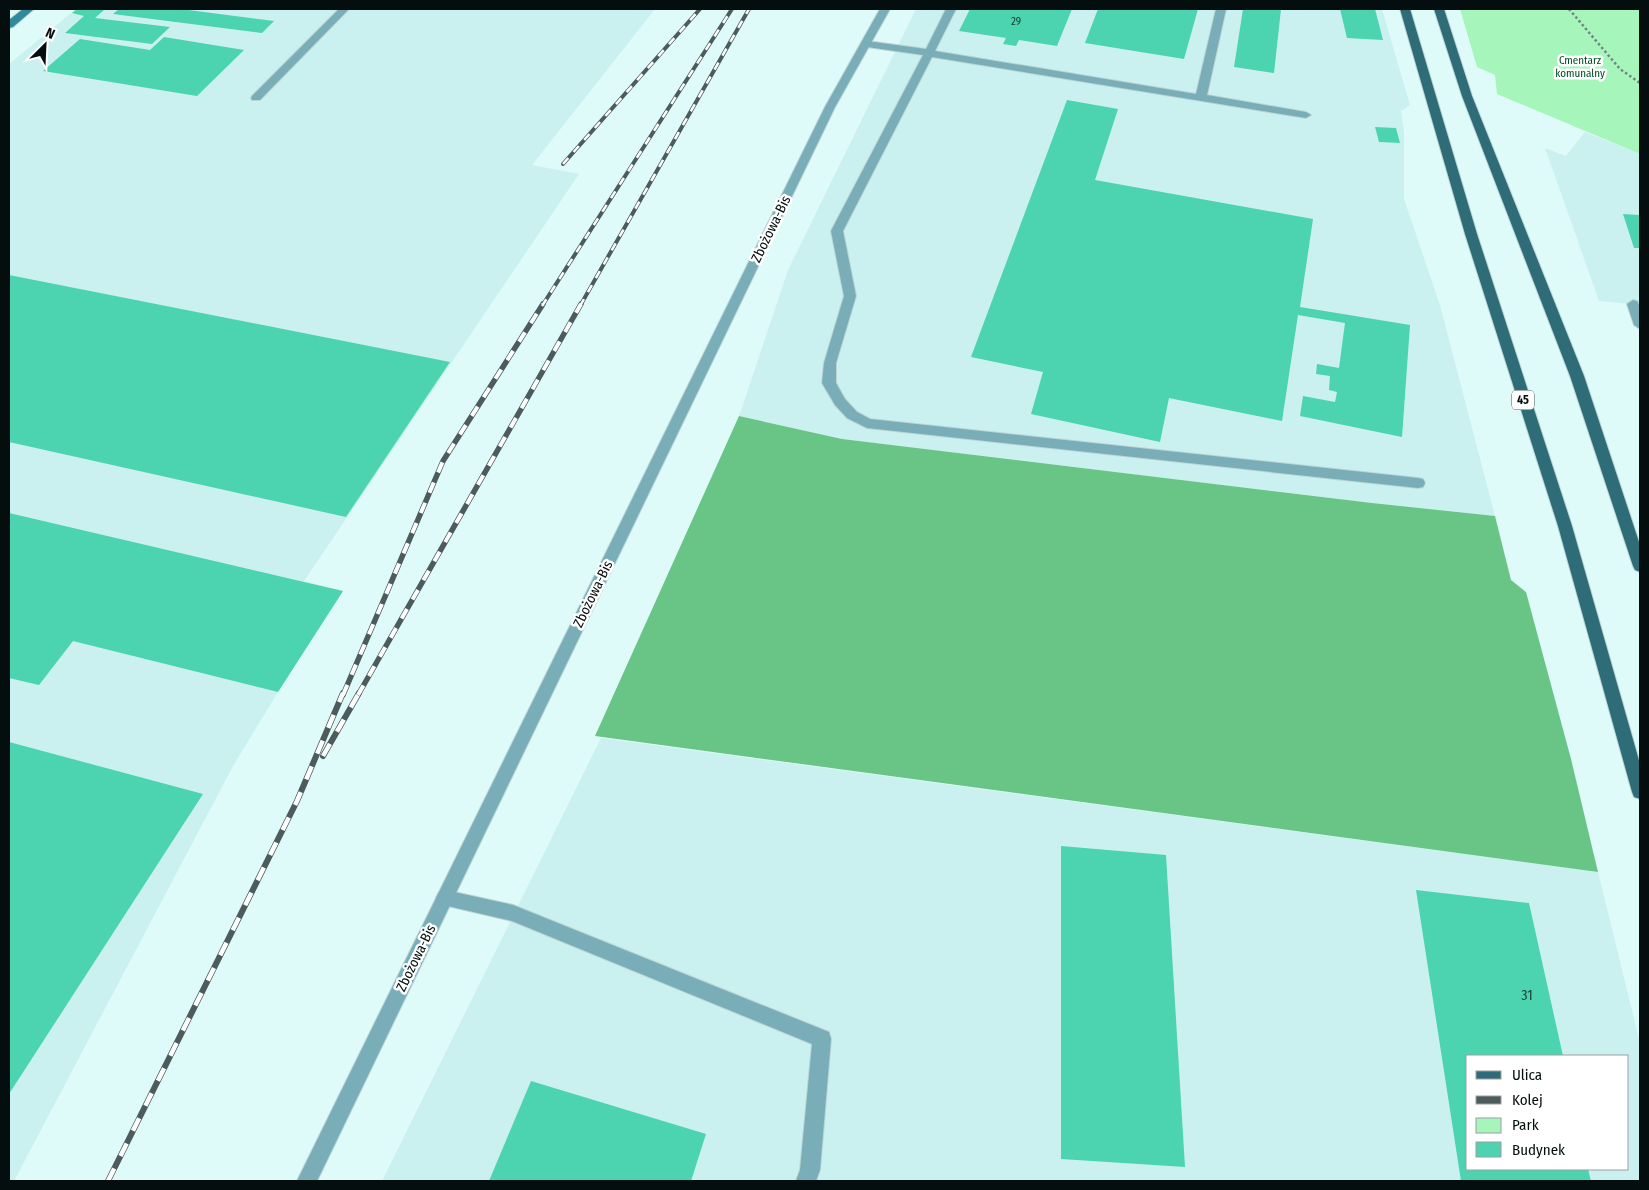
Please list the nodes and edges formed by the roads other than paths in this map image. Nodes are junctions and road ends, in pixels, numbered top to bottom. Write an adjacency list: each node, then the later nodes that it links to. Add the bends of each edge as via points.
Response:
1 (29, 9): 8 (street)
2 (344, 9): 11 (street)
3 (885, 9): 9 (street, Zbożowa-Bis)
4 (951, 9): 10 (street)
5 (1221, 9): 12 (street)
6 (1405, 9): 18 (main road, 45, via 1471,234 1565,526)
7 (1438, 9): 17 (main road, via 1467,96 1587,403)
8 (9, 25)
9 (866, 44): 10 (street); 19 (street, Zbożowa-Bis, via 830,107)
10 (929, 53): 12 (street); 16 (street, via 836,231 850,296 830,363 829,383 852,415 867,423)
11 (256, 98)
12 (1201, 98): 13 (street)
13 (1306, 115)
14 (1633, 304): 15 (street)
15 (1640, 325)
16 (1418, 483)
17 (1640, 566)
18 (1640, 792)
19 (445, 898): 20 (street, Zbożowa-Bis); 21 (street, via 513,912 822,1039 810,1170)
20 (307, 1181)
21 (806, 1181)

